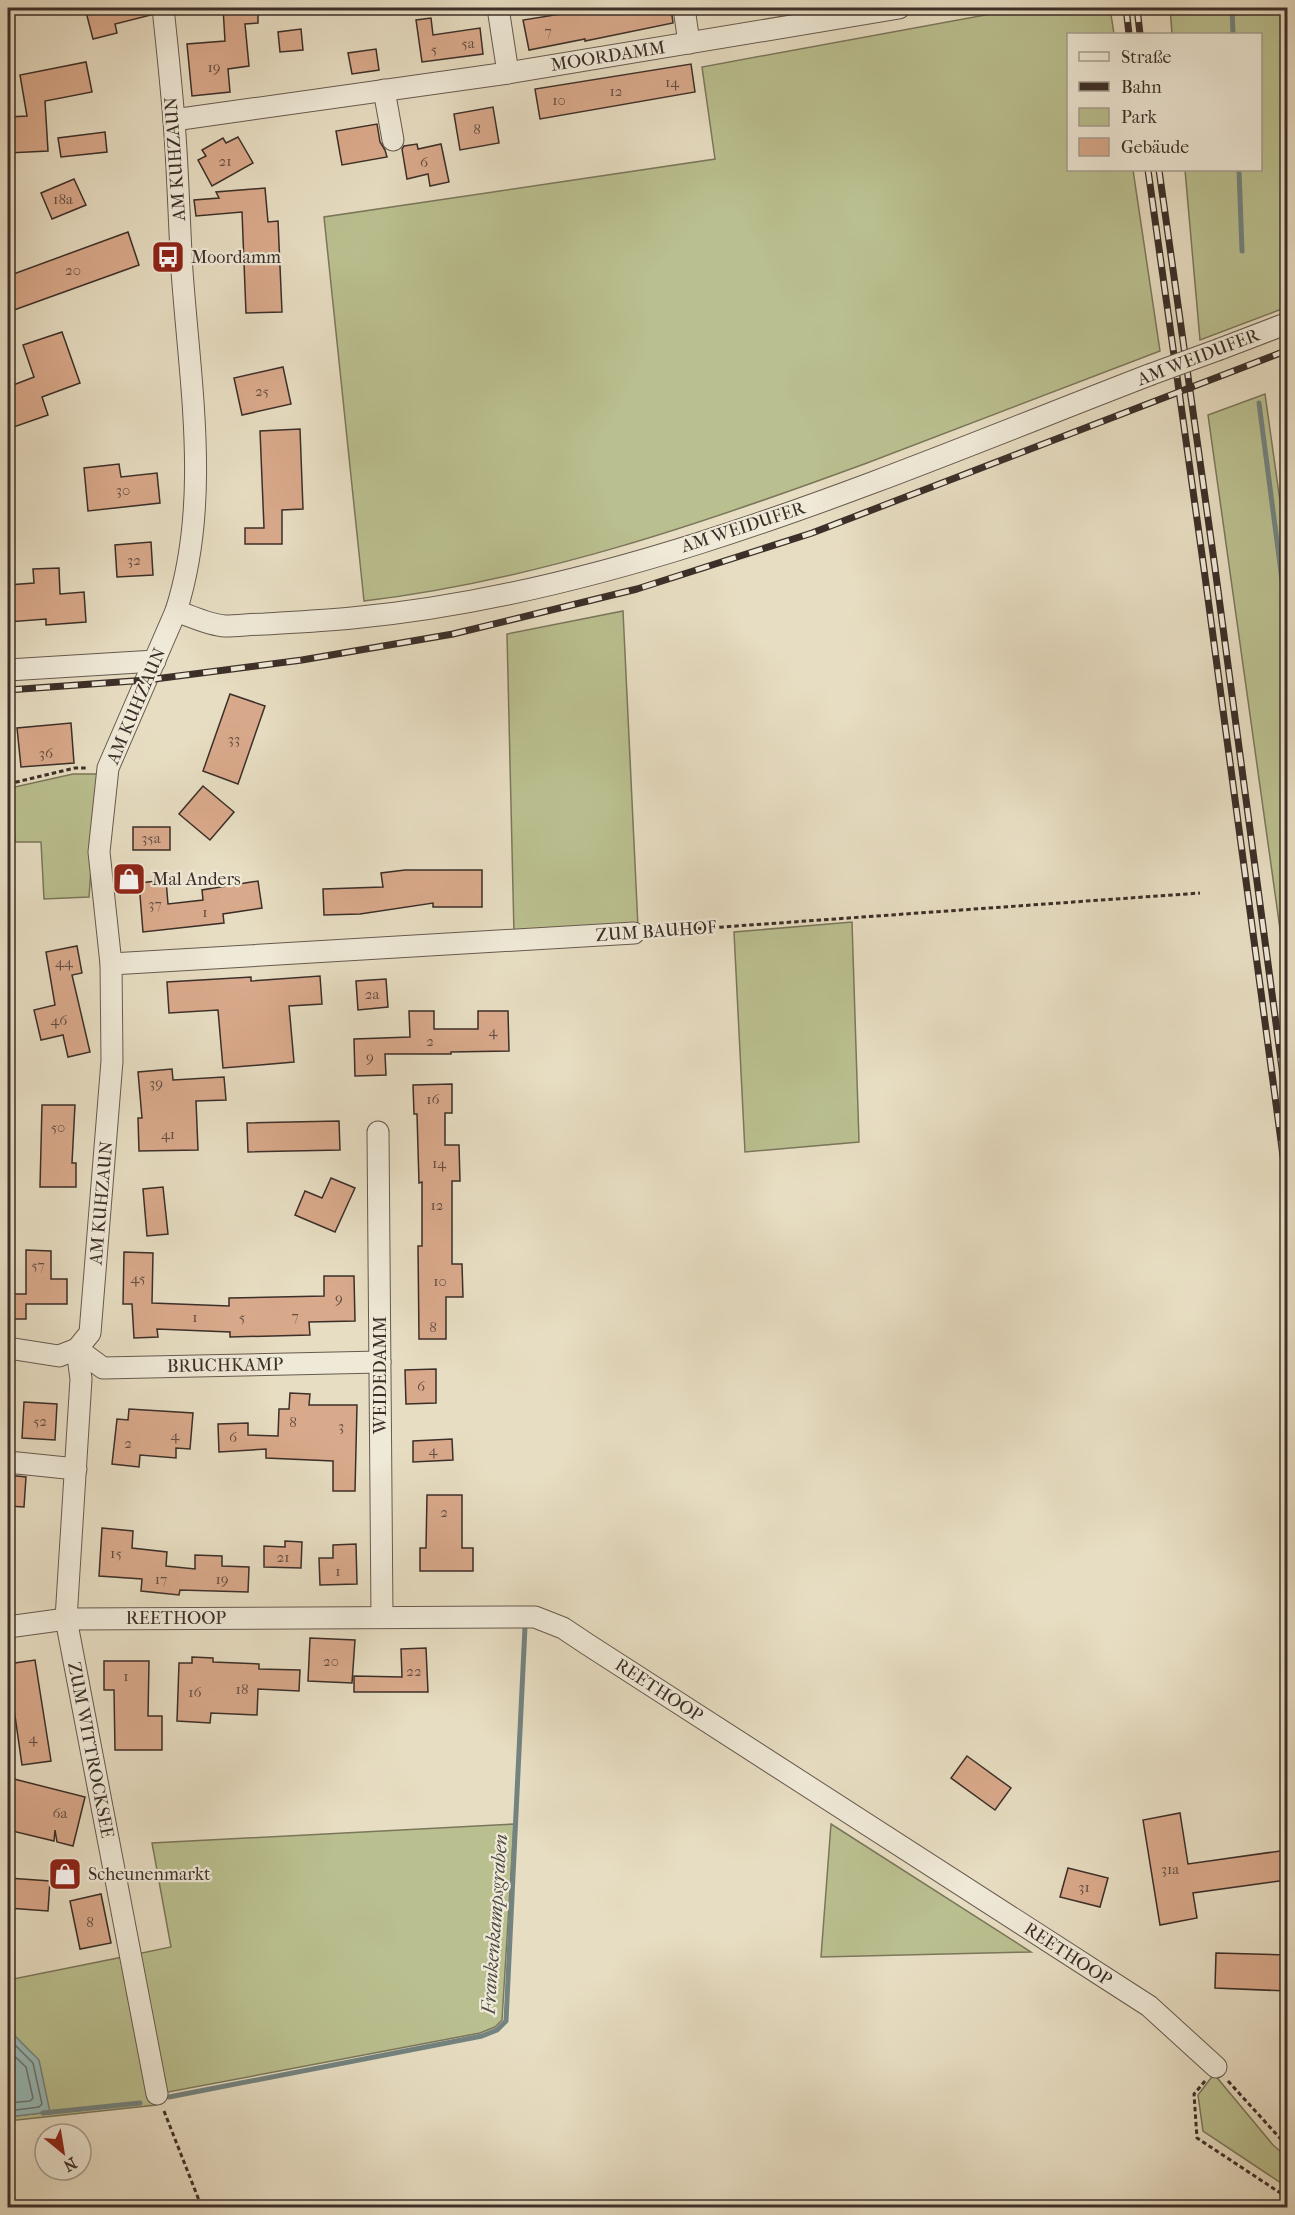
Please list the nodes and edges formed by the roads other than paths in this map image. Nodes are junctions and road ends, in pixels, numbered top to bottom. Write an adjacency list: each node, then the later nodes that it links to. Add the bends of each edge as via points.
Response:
1 (163, 8): 8 (street, AM KUHZAUN)
2 (498, 8): 6 (street)
3 (684, 8): 5 (street)
4 (900, 8): 5 (street, MOORDAMM)
5 (690, 43): 6 (street, MOORDAMM)
6 (508, 72): 7 (street, MOORDAMM)
7 (384, 90): 8 (street, MOORDAMM); 9 (street)
8 (174, 120): 11 (street, AM KUHZAUN, via 193,406 195,515)
9 (393, 140)
10 (1287, 323): 11 (street, AM WEIDUFER, bridge, via 821,501 656,556 557,582 412,612 331,620 222,626)
11 (176, 611): 12 (street, AM KUHZAUN)
12 (154, 662): 13 (street); 15 (street, AM KUHZAUN, via 108,768 99,852)
13 (8, 670)
14 (634, 933): 15 (street, ZUM BAUHOF)
15 (111, 964): 18 (street, AM KUHZAUN, via 112,1061 90,1333)
16 (378, 1132): 19 (street, WEIDEDAMM)
17 (8, 1348): 18 (street, via 59,1356)
18 (77, 1349): 19 (street, BRUCHKAMP, via 103,1368); 21 (street, via 81,1379)
19 (380, 1362): 22 (street, WEIDEDAMM)
20 (8, 1462): 21 (street)
21 (76, 1469): 23 (street)
22 (382, 1617): 23 (street, REETHOOP); 25 (street, REETHOOP, via 535,1617 563,1628 1149,2006)
23 (66, 1619): 24 (street, REETHOOP); 26 (street, ZUM WITTROCKSEE)
24 (8, 1627)
25 (1216, 2067)
26 (158, 2094)

